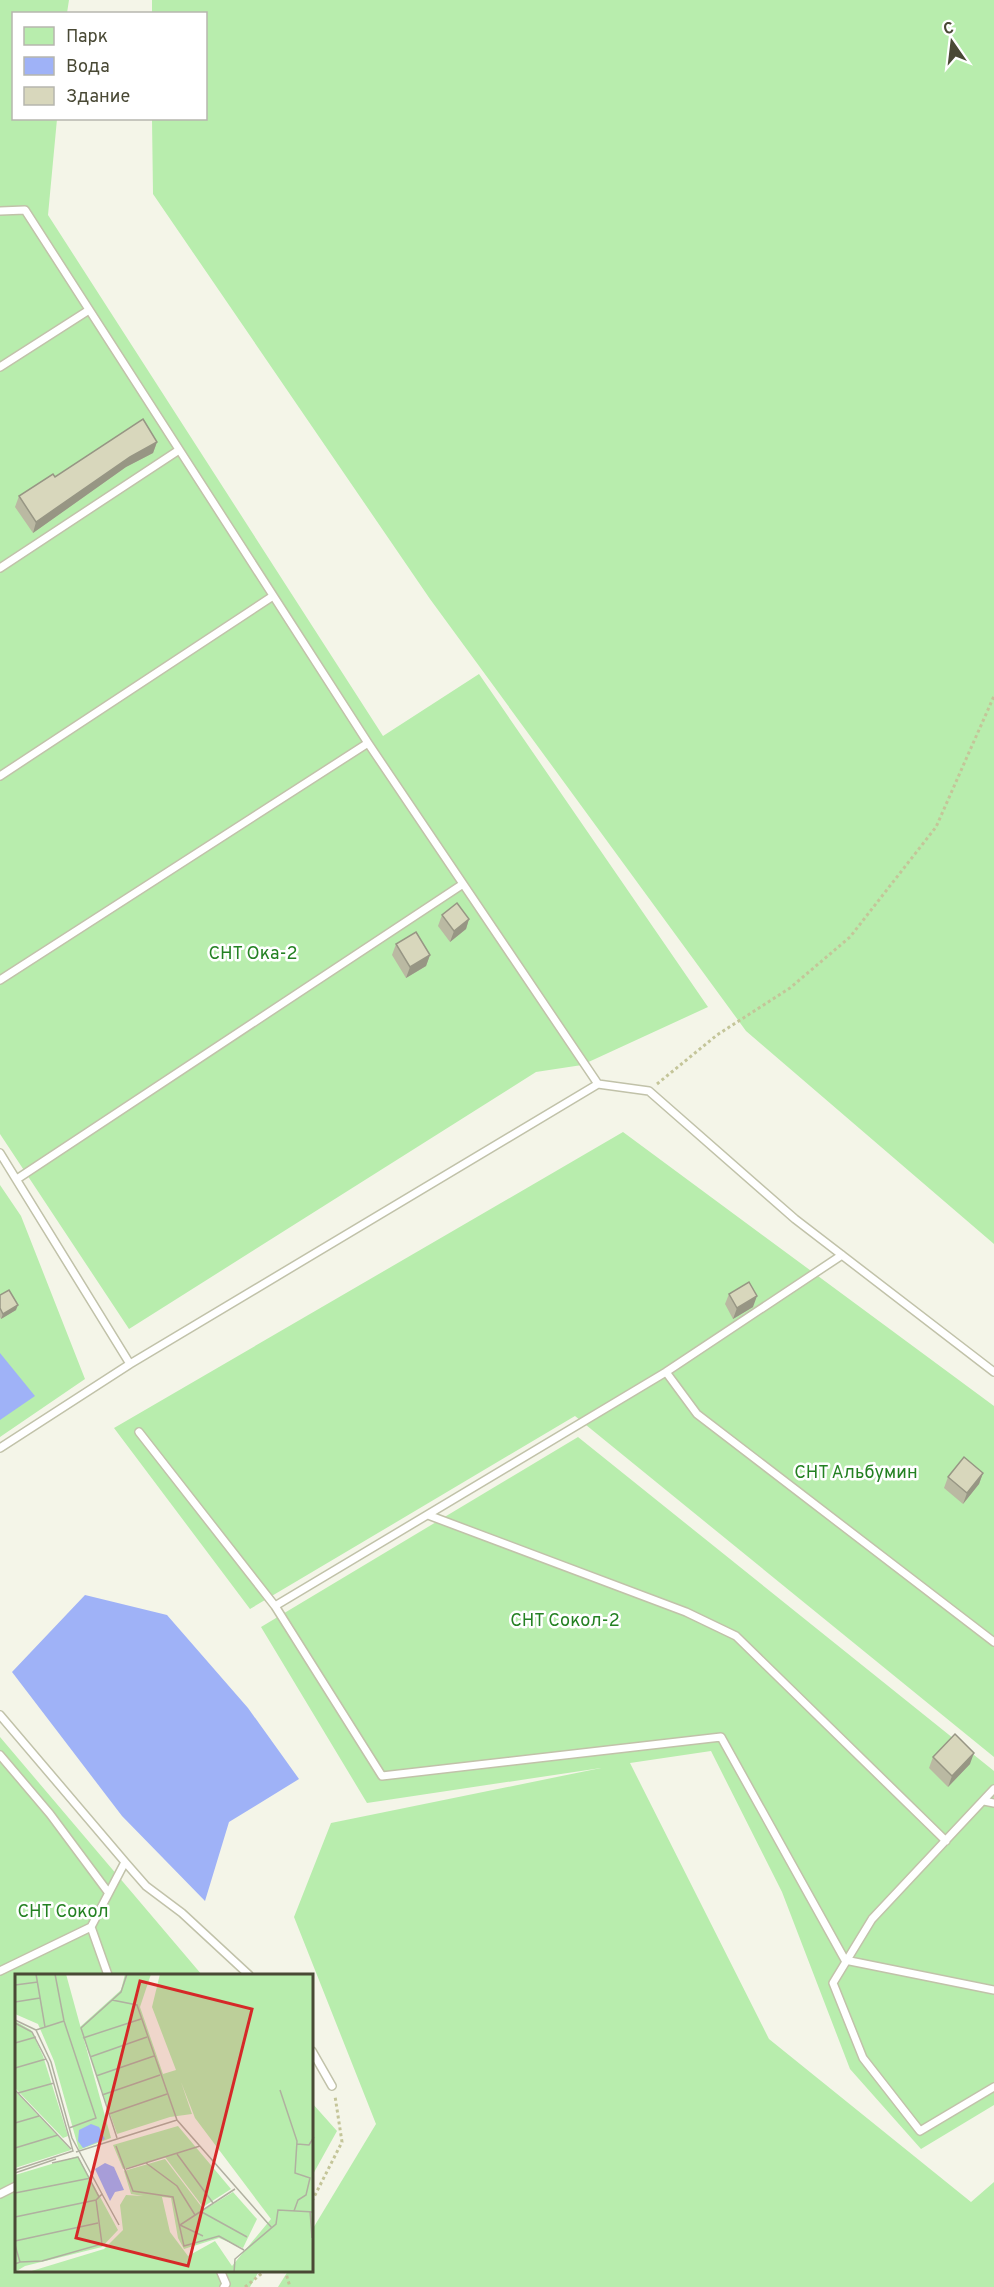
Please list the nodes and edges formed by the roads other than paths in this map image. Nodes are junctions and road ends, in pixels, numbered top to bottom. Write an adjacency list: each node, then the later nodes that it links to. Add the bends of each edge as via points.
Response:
1 (0, 211): 2 (lane, via 25,210)
2 (89, 310): 3 (lane); 4 (lane)
3 (0, 367)
4 (179, 450): 5 (lane); 6 (lane)
5 (0, 568)
6 (273, 596): 7 (lane); 8 (lane)
7 (368, 743): 9 (lane); 10 (lane)
8 (0, 776)
9 (464, 884): 11 (lane); 13 (lane)
10 (0, 980)
11 (598, 1084): 14 (lane, via 649,1090 795,1219); 15 (lane)
12 (0, 1153): 13 (lane)
13 (17, 1179): 15 (lane)
14 (842, 1255): 16 (lane); 17 (lane)
15 (130, 1364): 19 (lane)
16 (666, 1372): 20 (lane); 22 (lane, via 697,1414)
17 (994, 1372)
18 (139, 1432): 21 (lane)
19 (0, 1448)
20 (428, 1515): 21 (lane); 28 (lane, via 686,1612 736,1636)
21 (275, 1606): 32 (lane, via 382,1776 721,1737)
22 (994, 1642)
23 (0, 1715): 29 (lane)
24 (0, 1755): 30 (lane)
25 (994, 1790): 26 (lane)
26 (984, 1800): 27 (lane); 28 (lane)
27 (994, 1803)
28 (946, 1841): 32 (lane, via 872,1919)
29 (125, 1862): 30 (lane); 35 (lane, via 146,1886 182,1913)
30 (108, 1892): 31 (lane)
31 (91, 1927): 33 (lane); 34 (lane)
32 (845, 1960): 36 (lane); 39 (lane, via 833,1983 863,2058 920,2131)
33 (0, 1971)
34 (108, 1974)
35 (248, 1974)
36 (994, 1990)
37 (314, 2054): 38 (lane)
38 (332, 2086)
39 (994, 2087)
40 (15, 2186): 41 (lane)
41 (0, 2194)
42 (220, 2272): 43 (lane)
43 (224, 2287)

